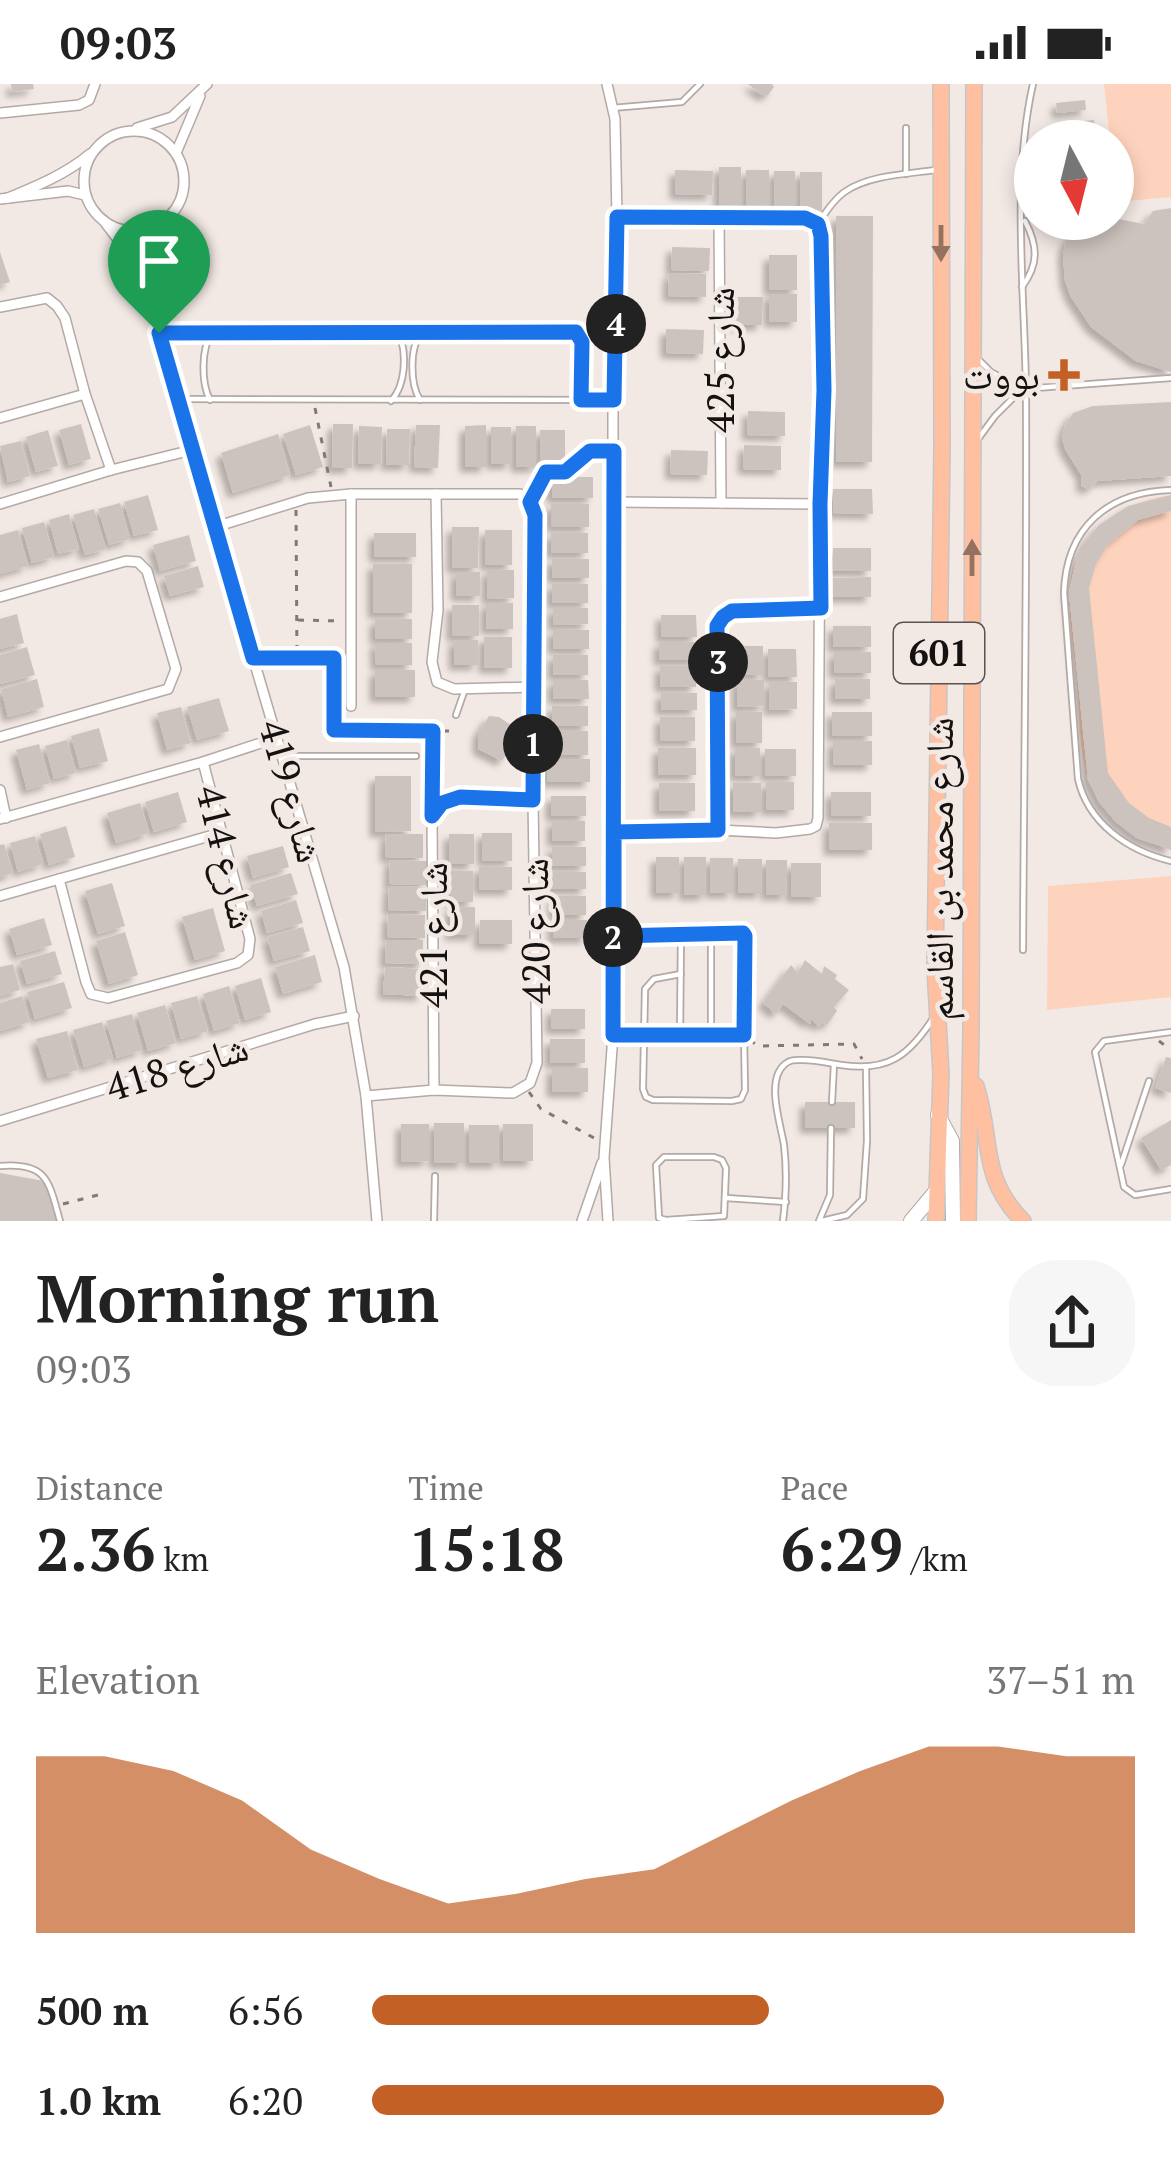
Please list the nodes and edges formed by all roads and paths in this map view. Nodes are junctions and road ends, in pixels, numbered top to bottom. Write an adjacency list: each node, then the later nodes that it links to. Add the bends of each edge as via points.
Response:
1 (95, 84): 10 (street, via 79,104)
2 (607, 84): 9 (street)
3 (700, 84): 9 (lane, via 682,102)
4 (938, 84): 17 (main road, شارع محمد بن القاسم / 601)
5 (974, 84): 14 (main road, شارع محمد بن القاسم / 601)
6 (983, 84): 14 (main road)
7 (1033, 84): 11 (lane)
8 (206, 85): 13 (street, via 172,117); 16 (street)
9 (612, 108): 22 (street)
10 (0, 113)
11 (1027, 120)
12 (905, 128): 18 (lane)
13 (129, 131): 15 (street); 16 (street, via 147,132)
14 (973, 138): 37 (main road, شارع محمد بن القاسم / 601)
15 (94, 150): 19 (street, via 84,171); 20 (street)
16 (176, 153): 24 (street, via 184,190)
17 (941, 170): 18 (lane); 96 (main road, شارع محمد بن القاسم / 601, one-way to 96)
18 (905, 174): 25 (lane, via 850,188)
19 (86, 195): 20 (street); 23 (street)
20 (4, 199)
21 (719, 216): 22 (street); 25 (street); 60 (street, شارع 425)
22 (617, 217): 34 (street)
23 (102, 220): 24 (street, via 122,230); 29 (street, شارع 419)
24 (163, 222): 29 (street, شارع 419, via 146,264)
25 (818, 224): 62 (street)
26 (1022, 240): 28 (lane)
27 (1033, 240): 28 (lane, via 1034,268)
28 (1022, 287): 39 (lane)
29 (151, 298): 35 (street, شارع 419)
30 (0, 307): 40 (street, via 47,298 57,306)
31 (398, 332): 32 (lane); 36 (lane); 47 (lane, via 402,386)
32 (422, 332): 33 (lane); 44 (lane, via 414,384)
33 (576, 332): 34 (lane); 45 (lane)
34 (616, 332): 46 (street)
35 (159, 333): 36 (lane); 41 (street, شارع 419)
36 (212, 333): 42 (lane, via 205,343)
37 (973, 354): 39 (lane); 50 (main road, شارع محمد بن القاسم / 601)
38 (1171, 378): 39 (lane)
39 (1024, 389): 50 (lane); 94 (lane)
40 (85, 394): 48 (street); 52 (street)
41 (176, 399): 42 (lane); 49 (street, شارع 419)
42 (210, 400): 43 (lane)
43 (314, 400): 47 (lane); 56 (path)
44 (421, 400): 45 (lane); 47 (lane)
45 (581, 400): 46 (lane)
46 (614, 400): 51 (street)
47 (391, 401)
48 (0, 418)
49 (192, 449): 52 (street); 63 (street, شارع 419)
50 (972, 449): 108 (main road, شارع محمد بن القاسم / 601, one-way to 50)
51 (614, 451): 58 (path, via 590,451 565,472 546,472); 59 (street)
52 (111, 470): 61 (street)
53 (1171, 490): 88 (lane, via 1130,495 1101,512 1069,556 1064,593 1083,797 1112,833)
54 (351, 494): 55 (street); 56 (street); 67 (street)
55 (436, 494): 58 (street, via 520,494); 72 (street, via 437,682)
56 (333, 496): 57 (street)
57 (296, 502): 63 (street); 66 (path)
58 (530, 502): 72 (street, شارع 420)
59 (614, 502): 60 (street); 87 (street)
60 (721, 503): 62 (street)
61 (0, 504)
62 (820, 504): 65 (street)
63 (215, 527): 68 (street, شارع 419)
64 (0, 597): 76 (street, via 138,562 176,669 168,689)
65 (821, 608): 85 (street, via 732,611 717,626); 85 (street, via 816,826)
66 (296, 620): 67 (path); 69 (path)
67 (351, 621): 71 (street)
68 (253, 658): 69 (path); 77 (street, شارع 419)
69 (297, 658): 70 (path)
70 (334, 658): 71 (path); 74 (path, via 334,730)
71 (351, 658): 73 (street)
72 (533, 687): 82 (street, شارع 420)
73 (350, 706)
74 (433, 731): 75 (path); 83 (path)
75 (451, 731)
76 (0, 737)
77 (276, 738): 78 (street, شارع 419); 80 (street)
78 (281, 756): 79 (lane); 97 (street, شارع 419)
79 (416, 757)
80 (203, 762): 84 (street); 86 (street, شارع 414)
81 (0, 790): 84 (street)
82 (533, 800): 83 (street, شارع 421, via 460,797); 110 (street, شارع 420, via 536,1063)
83 (432, 816): 111 (street, شارع 421)
84 (3, 818)
85 (718, 830): 87 (street)
86 (220, 832): 89 (street); 89 (street, شارع 414, via 250,939 237,963 108,998 91,994)
87 (614, 832): 93 (street)
88 (1171, 861)
89 (59, 879): 90 (street)
90 (0, 896)
91 (711, 933): 92 (lane); 103 (lane); 104 (lane, via 745,936)
92 (681, 934): 93 (lane); 95 (lane)
93 (614, 936): 100 (street)
94 (1022, 950)
95 (681, 974): 101 (lane, via 647,985); 102 (lane)
96 (937, 1012): 107 (lane, via 907,1052); 114 (main road, شارع محمد بن القاسم / 601)
97 (354, 1016): 112 (street, شارع 419); 115 (street, شارع 418)
98 (1171, 1033): 99 (lane)
99 (1157, 1034): 105 (path); 120 (lane, via 1104,1041 1095,1052)
100 (613, 1035): 101 (lane); 117 (street)
101 (644, 1035): 102 (lane); 104 (lane, via 646,1097 732,1101 745,1090)
102 (680, 1035): 103 (lane)
103 (711, 1035): 104 (lane)
104 (744, 1035): 107 (path, via 758,1046 854,1044)
105 (1171, 1050)
106 (834, 1064): 107 (lane); 113 (lane); 126 (lane, via 792,1060 777,1075)
107 (866, 1067): 134 (lane, via 863,1199 847,1215)
108 (970, 1073): 138 (main road, شارع محمد بن القاسم / 601); 139 (main road, via 992,1174)
109 (1150, 1082): 120 (lane)
110 (525, 1086): 111 (street, via 513,1093); 117 (path, via 542,1108)
111 (434, 1090): 112 (street)
112 (366, 1096): 129 (street, شارع 419)
113 (832, 1102)
114 (938, 1115): 123 (main road, شارع محمد بن القاسم / 601); 137 (street, via 952,1141)
115 (1, 1117)
116 (831, 1128): 134 (lane, via 830,1195)
117 (605, 1144): 118 (street)
118 (604, 1158): 131 (street); 132 (street)
119 (0, 1166): 127 (lane, via 39,1172)
120 (1119, 1170): 122 (lane, via 1130,1193)
121 (435, 1176): 130 (lane)
122 (1171, 1189)
123 (937, 1190): 135 (street); 136 (main road, شارع محمد بن القاسم / 601)
124 (102, 1194): 127 (path)
125 (726, 1198): 125 (lane, via 718,1157 664,1157 656,1165 663,1220 721,1218); 126 (lane)
126 (786, 1202): 133 (lane)
127 (56, 1206): 128 (lane)
128 (60, 1221)
129 (377, 1221)
130 (434, 1221)
131 (582, 1221)
132 (608, 1221)
133 (783, 1221)
134 (820, 1221)
135 (911, 1221)
136 (936, 1221)
137 (953, 1221)
138 (968, 1221)
139 (1023, 1221)

